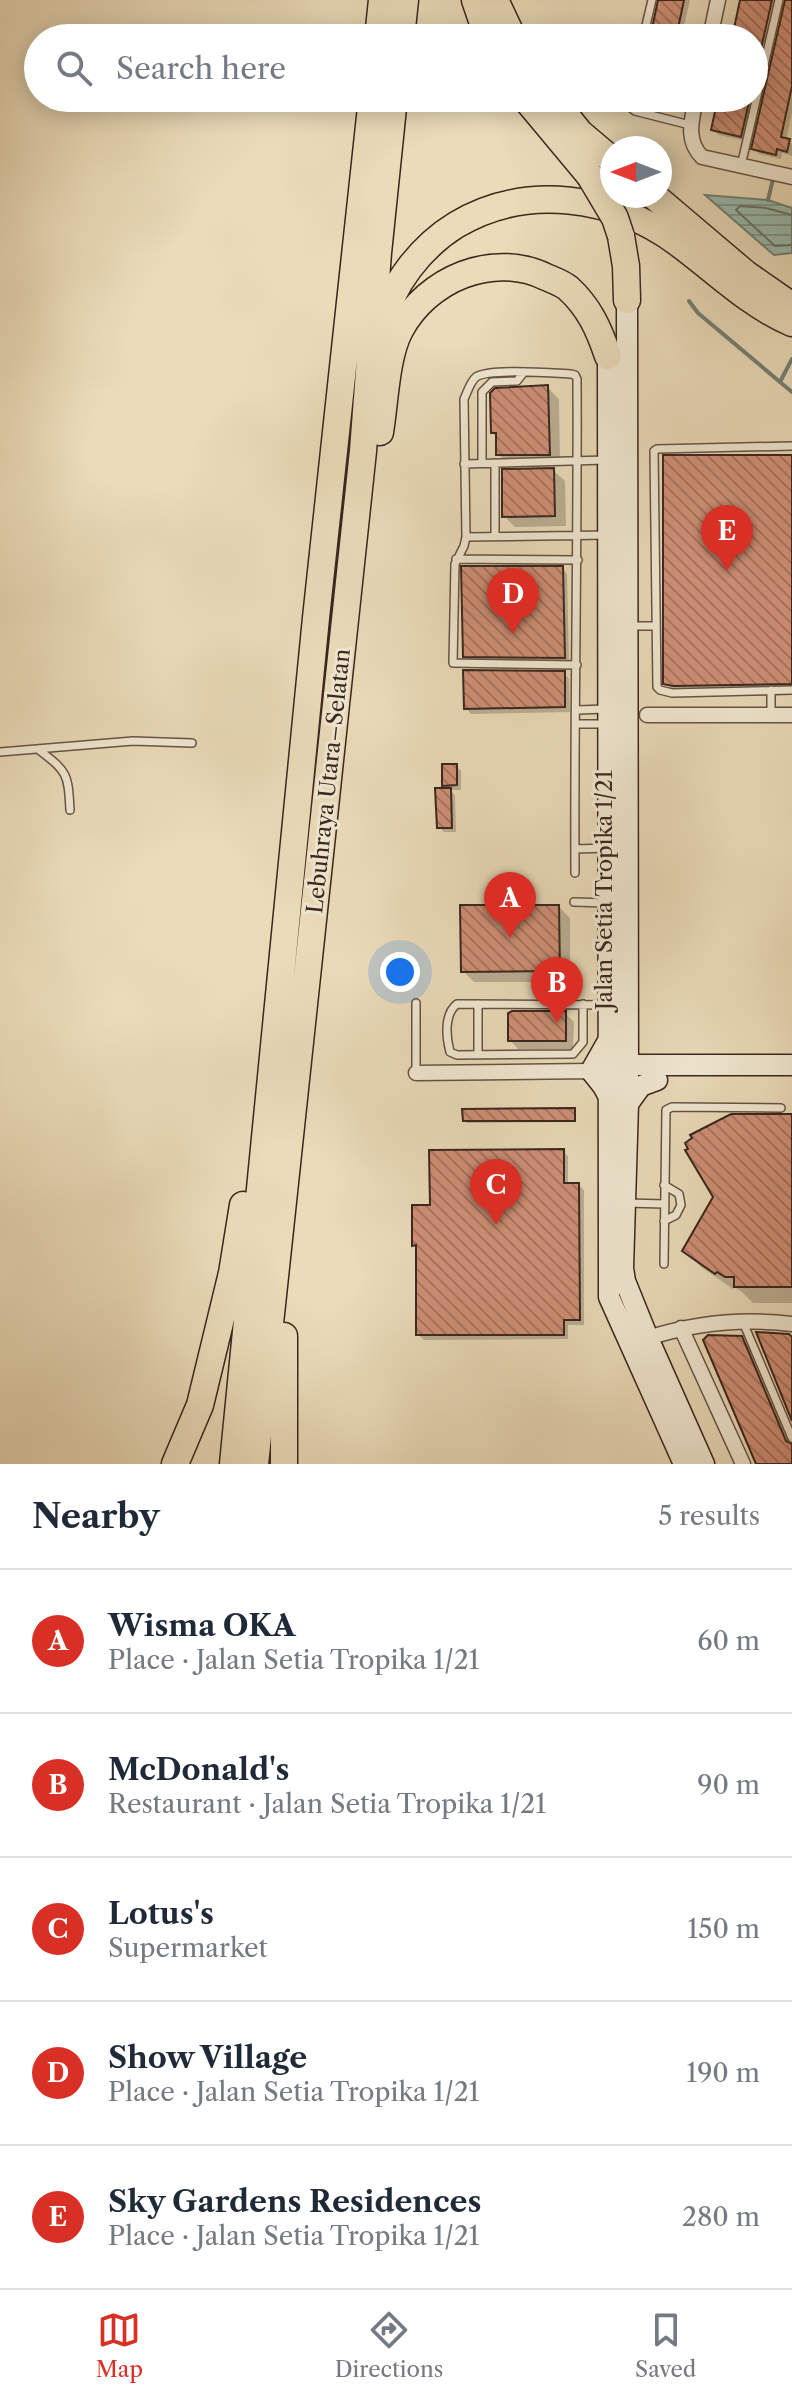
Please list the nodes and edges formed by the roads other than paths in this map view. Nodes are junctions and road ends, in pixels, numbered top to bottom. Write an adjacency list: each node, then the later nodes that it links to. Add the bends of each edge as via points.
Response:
1 (382, 0): 8 (highway)
2 (405, 0): 9 (highway)
3 (475, 0): 10 (highway)
4 (495, 0): 11 (highway)
5 (652, 0): 12 (lane)
6 (718, 0): 13 (street)
7 (779, 0): 14 (lane)
8 (379, 24)
9 (402, 24)
10 (483, 24)
11 (506, 24)
12 (646, 24)
13 (713, 24)
14 (768, 48)
15 (370, 112): 69 (highway, Lebuhraya Utara–Selatan)
16 (393, 112): 33 (highway, Lebuhraya Utara–Selatan)
17 (537, 112): 27 (highway, bridge, via 590,176 615,218)
18 (563, 112): 23 (highway)
19 (639, 112): 22 (lane)
20 (693, 112): 22 (street)
21 (753, 112): 24 (lane)
22 (690, 125): 24 (street, via 693,145 702,157)
23 (600, 150)
24 (741, 166): 25 (street)
25 (792, 177)
26 (668, 208): 28 (highway)
27 (627, 300): 46 (street, Jalan Setia Tropika 1/21)
28 (792, 306)
29 (792, 323): 33 (highway, via 624,212 571,199 522,200 480,211 445,232 403,275 387,304)
30 (608, 356): 34 (street, Jalan Setia Tropika 1/21); 45 (highway, via 590,312 566,287 535,271 497,266 466,273 416,305 399,332 390,367 368,519)
31 (525, 372): 35 (lane, via 571,374 577,379); 36 (lane, via 517,381 492,382 482,392); 38 (lane, via 481,374 473,380 464,399)
32 (792, 446): 47 (lane, via 655,449)
33 (363, 451): 45 (highway, Lebuhraya Utara–Selatan)
34 (608, 460): 35 (lane); 40 (street, Jalan Setia Tropika 1/21)
35 (577, 461): 37 (lane); 39 (lane)
36 (482, 463): 37 (lane); 38 (lane)
37 (495, 463): 41 (lane)
38 (464, 464): 42 (lane)
39 (578, 535): 40 (lane); 41 (lane); 44 (lane)
40 (608, 535): 54 (street, Jalan Setia Tropika 1/21)
41 (495, 536): 42 (lane)
42 (466, 537): 43 (lane)
43 (456, 559): 44 (lane); 48 (lane, via 453,663)
44 (578, 560): 48 (lane)
45 (346, 618): 84 (highway, Lebuhraya Utara–Selatan)
46 (628, 626): 47 (lane); 54 (street, Jalan Setia Tropika 1/21)
47 (655, 626): 49 (lane, via 660,690)
48 (577, 665): 51 (lane)
49 (771, 690): 50 (lane); 52 (lane)
50 (792, 690)
51 (577, 710): 54 (lane); 55 (lane)
52 (771, 715): 53 (street); 54 (street)
53 (792, 715)
54 (624, 716): 55 (lane); 60 (street, Jalan Setia Tropika 1/21); 70 (street, Jalan Setia Tropika 1/21)
55 (576, 724): 61 (lane)
56 (192, 743): 57 (lane, via 133,741)
57 (39, 750): 58 (lane); 59 (lane, via 68,779)
58 (0, 752)
59 (70, 810)
60 (609, 848): 61 (lane); 64 (street, Jalan Setia Tropika 1/21)
61 (575, 849): 62 (lane)
62 (575, 873)
63 (574, 902): 64 (lane)
64 (609, 903): 68 (street, Jalan Setia Tropika 1/21)
65 (416, 1003): 76 (lane)
66 (478, 1004): 67 (lane); 71 (lane); 71 (lane, via 457,1004 448,1017 450,1052)
67 (583, 1004): 68 (lane); 72 (lane, via 583,1042 573,1054)
68 (610, 1005): 70 (street, Jalan Setia Tropika 1/21)
69 (278, 1011): 92 (highway, via 232,1273 200,1405); 93 (highway, Lebuhraya Utara–Selatan)
70 (618, 1036): 74 (street, Jalan Setia Tropika 1/21); 74 (street, via 604,1053); 77 (street)
71 (478, 1055): 72 (lane)
72 (488, 1055): 75 (lane)
73 (792, 1065): 77 (street)
74 (613, 1071): 75 (street); 77 (street); 79 (street, Jalan Setia Tropika 1/21); 79 (street, via 603,1086)
75 (488, 1072): 76 (street)
76 (416, 1073)
77 (657, 1073): 78 (street); 79 (street)
78 (792, 1078)
79 (619, 1101): 82 (street, Jalan Setia Tropika 1/21); 96 (street, Jalan Setia Tropika 1/21, via 609,1297)
80 (781, 1108): 81 (lane, via 666,1110)
81 (664, 1185): 83 (lane); 85 (lane, via 679,1194 681,1205)
82 (625, 1203): 83 (lane); 90 (street, Jalan Setia Tropika 1/21, via 625,1281)
83 (664, 1204): 85 (lane)
84 (283, 1220): 94 (highway, Lebuhraya Utara–Selatan); 95 (highway)
85 (664, 1221): 86 (lane)
86 (664, 1264)
87 (742, 1320): 88 (street); 89 (street); 91 (lane)
88 (792, 1324)
89 (681, 1328): 90 (street); 98 (street)
90 (648, 1338): 97 (street, Jalan Setia Tropika 1/21)
91 (792, 1438)
92 (175, 1464)
93 (233, 1464)
94 (255, 1464)
95 (284, 1464)
96 (684, 1464)
97 (704, 1464)
98 (743, 1464)

